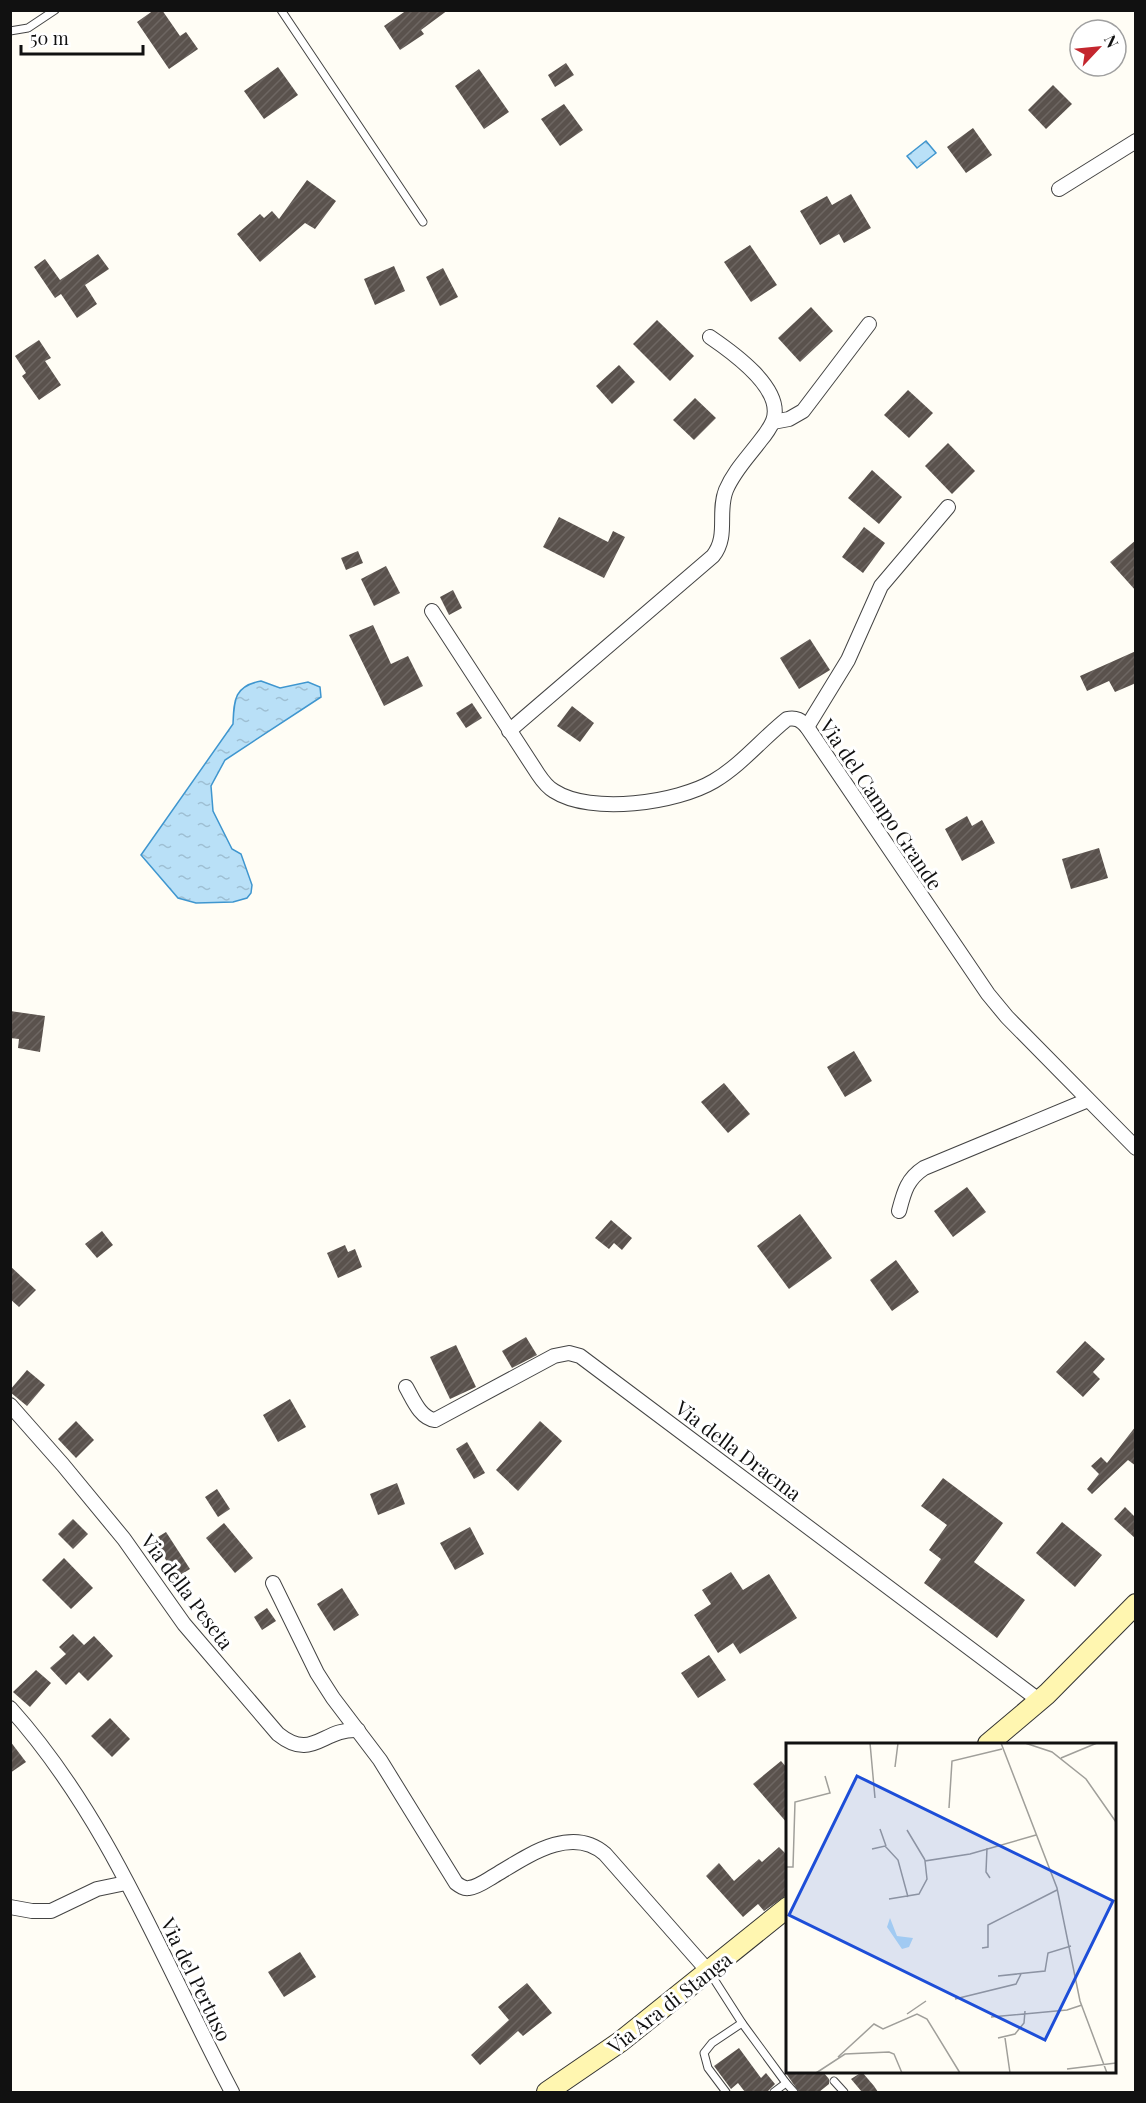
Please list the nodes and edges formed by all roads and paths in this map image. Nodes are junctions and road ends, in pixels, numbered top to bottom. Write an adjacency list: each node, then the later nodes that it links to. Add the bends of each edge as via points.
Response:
1 (55, 10): 3 (lane, via 28,28)
2 (281, 10): 6 (lane)
3 (10, 31)
4 (1136, 141): 5 (street)
5 (1059, 189)
6 (423, 222)
7 (869, 324): 9 (street, via 803,411)
8 (710, 337): 9 (street, via 743,361 761,381 772,401)
9 (773, 422): 13 (street, via 727,488 722,541 713,556)
10 (948, 507): 12 (street, via 885,579 848,660)
11 (432, 611): 13 (street, Via del Campo Grande)
12 (807, 726): 13 (street, Via del Campo Grande, via 796,718 787,719 723,775 699,789 628,804 584,801 553,791); 14 (street, Via del Campo Grande, via 988,994)
13 (509, 731)
14 (1088, 1100): 15 (street, Via del Campo Grande); 16 (street, via 924,1168 906,1186)
15 (1136, 1148)
16 (899, 1211)
17 (406, 1388): 21 (street, Via della Dracma, via 423,1415 435,1420 554,1356 580,1356)
18 (10, 1405): 23 (street, Via della Peseta, via 124,1539 184,1624 278,1734 303,1746 341,1732)
19 (273, 1583): 23 (street, via 314,1667)
20 (1136, 1604): 21 (street)
21 (1040, 1701): 24 (street)
22 (10, 1708): 25 (street, Via del Pertuso, via 63,1773)
23 (358, 1731): 28 (street, via 460,1886 476,1886 555,1845 579,1841 592,1844)
24 (989, 1743)
25 (126, 1882): 26 (street, via 97,1889 51,1911); 32 (street, Via del Pertuso)
26 (10, 1907)
27 (786, 1909): 28 (street, Via Ara di Stanga)
28 (708, 1971): 29 (lane); 33 (street, Via Ara di Stanga, via 608,2051)
29 (742, 2023): 31 (lane); 34 (lane, via 704,2053 708,2068)
30 (834, 2080): 37 (lane)
31 (786, 2084): 35 (lane); 36 (lane)
32 (232, 2092)
33 (548, 2092)
34 (726, 2092)
35 (774, 2092)
36 (794, 2092)
37 (844, 2092)

